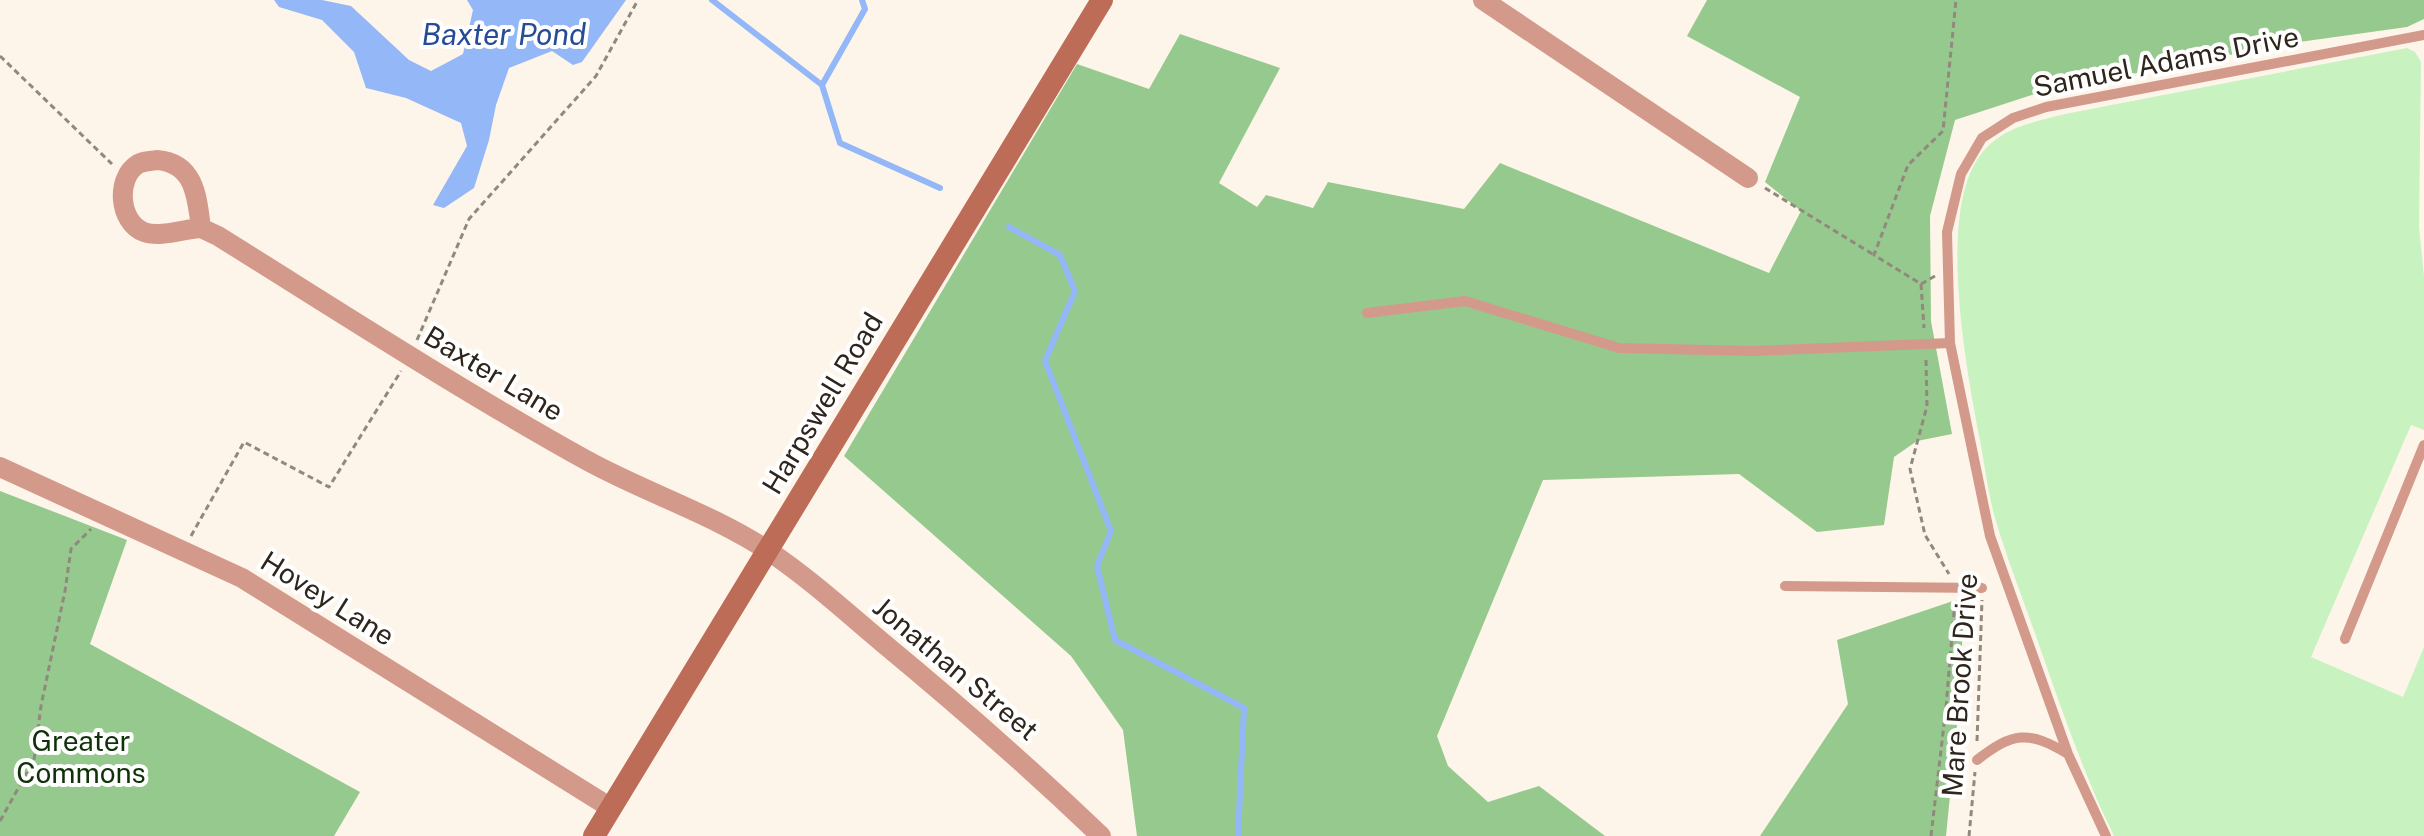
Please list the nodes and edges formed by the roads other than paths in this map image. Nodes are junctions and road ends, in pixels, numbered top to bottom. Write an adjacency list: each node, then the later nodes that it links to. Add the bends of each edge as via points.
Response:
1 (1102, 0): 10 (main road, Harpswell Road)
2 (1483, 0): 4 (street)
3 (2424, 35): 7 (lane, Samuel Adams Drive, via 2046,107 2013,118 1982,138 1961,174 1947,232)
4 (1748, 178)
5 (201, 228): 5 (street, via 192,185 172,161 139,164 126,178 122,194 131,224 145,233); 10 (street, Baxter Lane, via 511,418)
6 (1367, 313): 7 (lane, via 1465,301 1619,348 1753,351)
7 (1950, 343): 14 (lane, Samuel Adams Drive, via 1990,536)
8 (2424, 445): 13 (lane)
9 (0, 467): 16 (street, Hovey Lane, via 242,578)
10 (768, 551): 16 (main road, Harpswell Road); 18 (street, Jonathan Street, via 971,716)
11 (1785, 586): 12 (lane)
12 (1982, 588)
13 (2345, 639)
14 (2068, 754): 15 (lane, via 2024,736 1999,743); 19 (lane, Samuel Adams Drive)
15 (1977, 760)
16 (611, 808): 17 (main road, Harpswell Road)
17 (594, 836)
18 (1101, 836)
19 (2106, 836)

